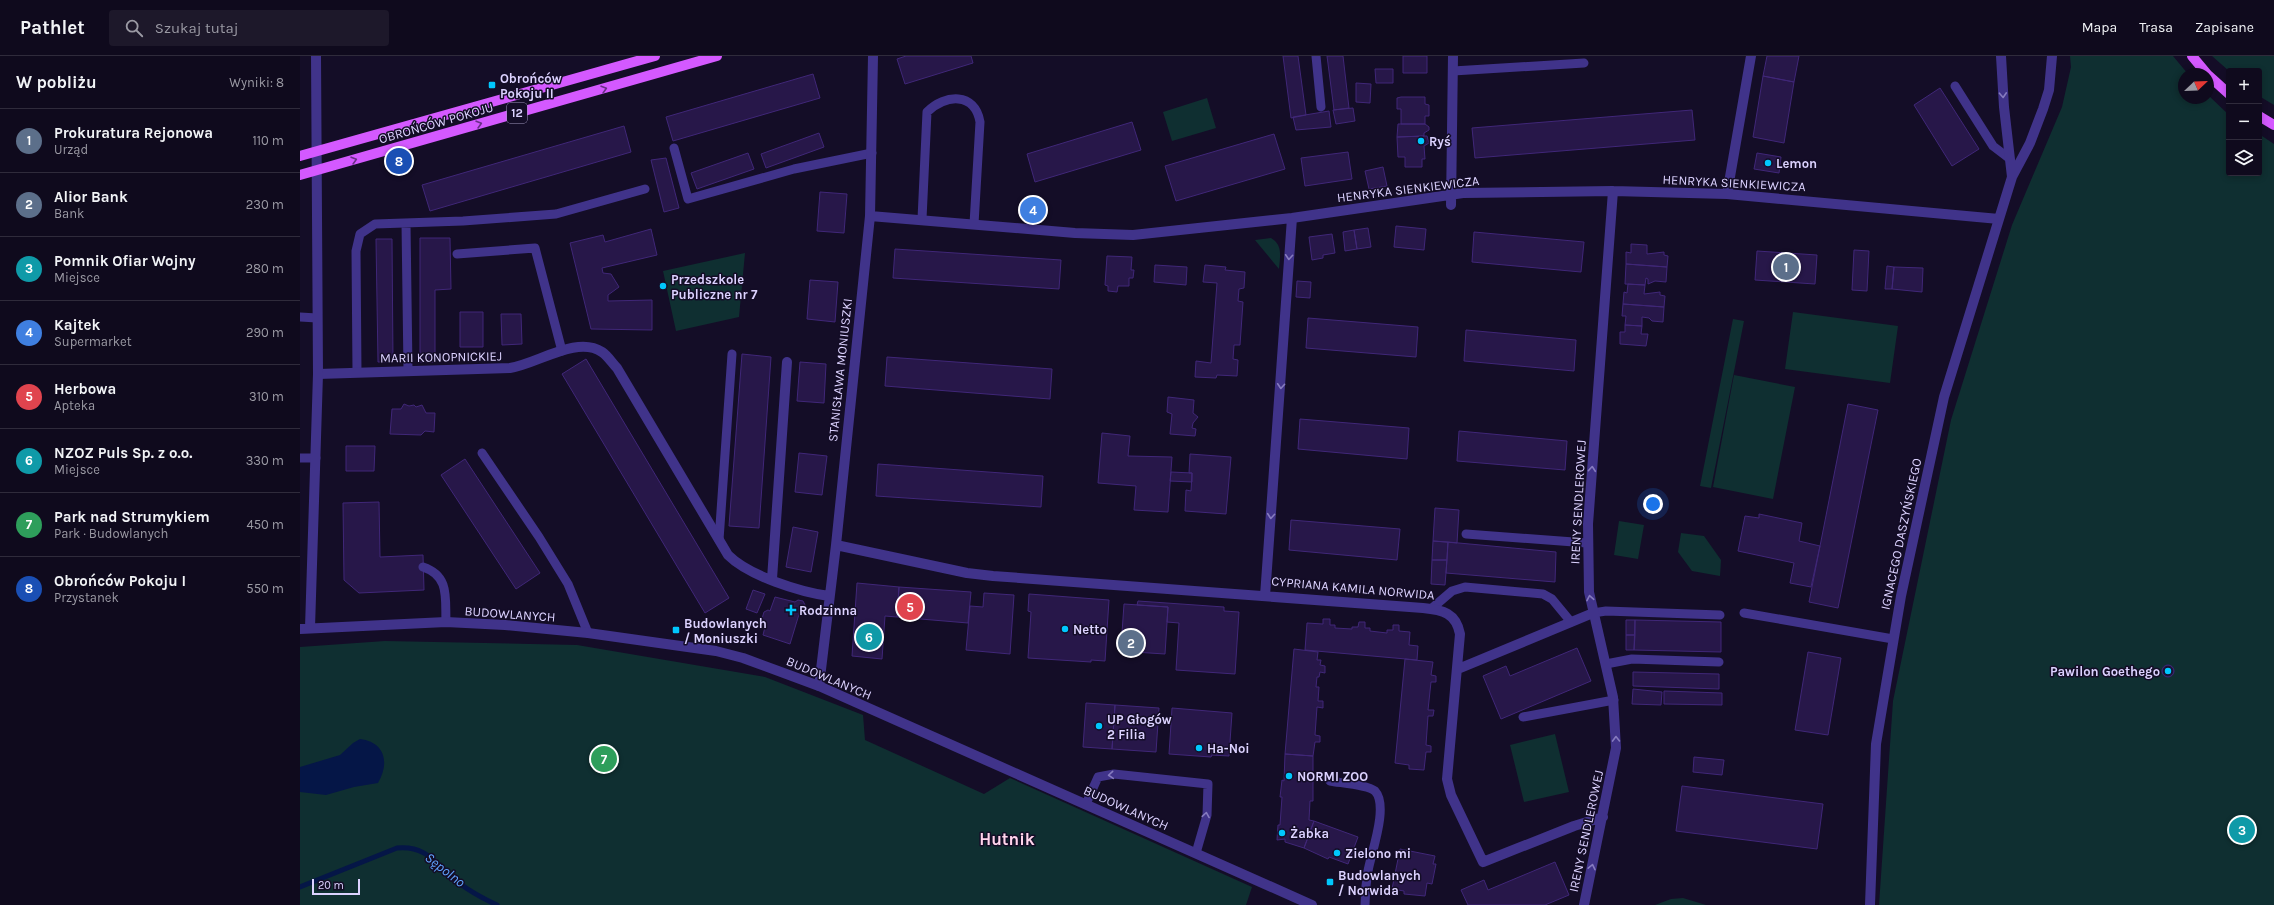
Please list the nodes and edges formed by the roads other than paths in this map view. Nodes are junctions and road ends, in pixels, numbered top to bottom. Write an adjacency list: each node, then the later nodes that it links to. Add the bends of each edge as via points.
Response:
1 (316, 56): 21 (street)
2 (655, 56): 21 (main road, OBROŃCÓW POKOJU / 12)
3 (717, 56): 25 (main road, OBROŃCÓW POKOJU / 12, one-way to 3)
4 (873, 56): 22 (street, STANISŁAWA MONIUSZKI)
5 (1316, 56): 17 (lane)
6 (1453, 56): 13 (street)
7 (1751, 56): 30 (street)
8 (2001, 56): 24 (street, IGNACEGO DASZYŃSKIEGO, one-way to 24)
9 (2052, 56): 27 (street, IGNACEGO DASZYŃSKIEGO, via 2049,90 2030,143)
10 (2192, 56): 12 (main road)
11 (1584, 63): 13 (lane)
12 (2203, 68)
13 (1453, 71): 31 (street)
14 (2214, 80): 16 (main road)
15 (1955, 86): 24 (lane, via 1993,146)
16 (2226, 91)
17 (1321, 107)
18 (2262, 118): 19 (main road)
19 (2274, 125)
20 (674, 148): 22 (lane, via 688,199 794,169)
21 (317, 151): 23 (main road, OBROŃCÓW POKOJU / 12); 25 (street)
22 (872, 153): 33 (street, STANISŁAWA MONIUSZKI)
23 (300, 156)
24 (2010, 160): 27 (street, IGNACEGO DASZYŃSKIEGO)
25 (317, 170): 26 (main road, OBROŃCÓW POKOJU / 12); 41 (street)
26 (300, 175)
27 (2012, 177): 36 (street, IGNACEGO DASZYŃSKIEGO)
28 (645, 189): 37 (lane, via 556,214)
29 (1614, 191): 30 (street, HENRYKA SIENKIEWICZA); 31 (street, HENRYKA SIENKIEWICZA); 53 (street, IRENY SENDLEROWEJ, one-way to 29)
30 (1727, 194): 36 (street, HENRYKA SIENKIEWICZA)
31 (1452, 195): 32 (street); 34 (street, HENRYKA SIENKIEWICZA)
32 (1451, 205)
33 (870, 216): 35 (street, HENRYKA SIENKIEWICZA); 54 (street, STANISŁAWA MONIUSZKI)
34 (1292, 218): 38 (street, HENRYKA SIENKIEWICZA, via 1133,235 1075,233); 58 (street, CYPRIANA KAMILA NORWIDA, one-way to 58)
35 (922, 219): 38 (street, HENRYKA SIENKIEWICZA); 38 (lane, via 927,112 934,105 946,100 963,100 973,104 978,111 980,122)
36 (1999, 219): 67 (street, IGNACEGO DASZYŃSKIEGO, via 1944,397)
37 (406, 223): 45 (lane); 46 (lane, via 375,224 360,234 357,242)
38 (974, 224)
39 (457, 254): 42 (lane, via 535,248)
40 (300, 317): 41 (lane)
41 (317, 318): 47 (street)
42 (562, 351): 45 (street, MARII KONOPNICKIEJ, via 526,365 510,368); 52 (street, MARII KONOPNICKIEJ, via 587,346 603,352 609,358)
43 (732, 354): 52 (lane)
44 (787, 362): 56 (street)
45 (408, 371): 46 (street, MARII KONOPNICKIEJ)
46 (357, 372): 47 (street, MARII KONOPNICKIEJ)
47 (318, 374): 50 (street)
48 (482, 453): 66 (lane, via 539,536 568,584)
49 (300, 458): 50 (lane)
50 (316, 458): 65 (street)
51 (1466, 534): 53 (lane)
52 (719, 540): 56 (street, MARII KONOPNICKIEJ, via 737,564)
53 (1587, 543): 60 (street, IRENY SENDLEROWEJ, one-way to 53, via 1589,592)
54 (836, 545): 57 (street, STANISŁAWA MONIUSZKI); 58 (street, via 967,573)
55 (423, 567): 63 (lane, via 438,575 443,581)
56 (772, 580): 57 (street, MARII KONOPNICKIEJ)
57 (829, 596): 71 (street, STANISŁAWA MONIUSZKI)
58 (1265, 596): 59 (street, CYPRIANA KAMILA NORWIDA)
59 (1431, 609): 64 (lane, via 1452,591 1465,588 1543,594 1552,599); 70 (street, CYPRIANA KAMILA NORWIDA, via 1447,612 1458,625)
60 (1593, 613): 62 (lane, via 1606,611); 64 (street); 69 (street, IRENY SENDLEROWEJ)
61 (1744, 613): 67 (lane)
62 (1720, 615)
63 (446, 622): 65 (street, BUDOWLANYCH); 66 (street, BUDOWLANYCH)
64 (1571, 622): 70 (street)
65 (305, 628)
66 (588, 633): 71 (street, BUDOWLANYCH, via 716,651 743,658)
67 (1893, 640): 81 (street, IGNACEGO DASZYŃSKIEGO, via 1876,744)
68 (1719, 662): 69 (lane, via 1632,659)
69 (1606, 664): 72 (street, IRENY SENDLEROWEJ)
70 (1458, 669): 76 (street, CYPRIANA KAMILA NORWIDA, via 1448,786 1483,862)
71 (818, 686): 75 (street, BUDOWLANYCH)
72 (1614, 700): 73 (lane); 76 (street, IRENY SENDLEROWEJ, one-way to 72, via 1616,748)
73 (1524, 717)
74 (1330, 781): 79 (lane, via 1369,788 1378,796 1380,803 1378,830 1368,871)
75 (1086, 804): 77 (street, BUDOWLANYCH); 77 (lane, one-way to 75, via 1207,815 1208,784 1114,774 1098,777)
76 (1603, 817): 80 (street, IRENY SENDLEROWEJ, one-way to 76)
77 (1196, 853): 78 (street, BUDOWLANYCH)
78 (1312, 905)
79 (1364, 905)
80 (1584, 905)
81 (1870, 905)

